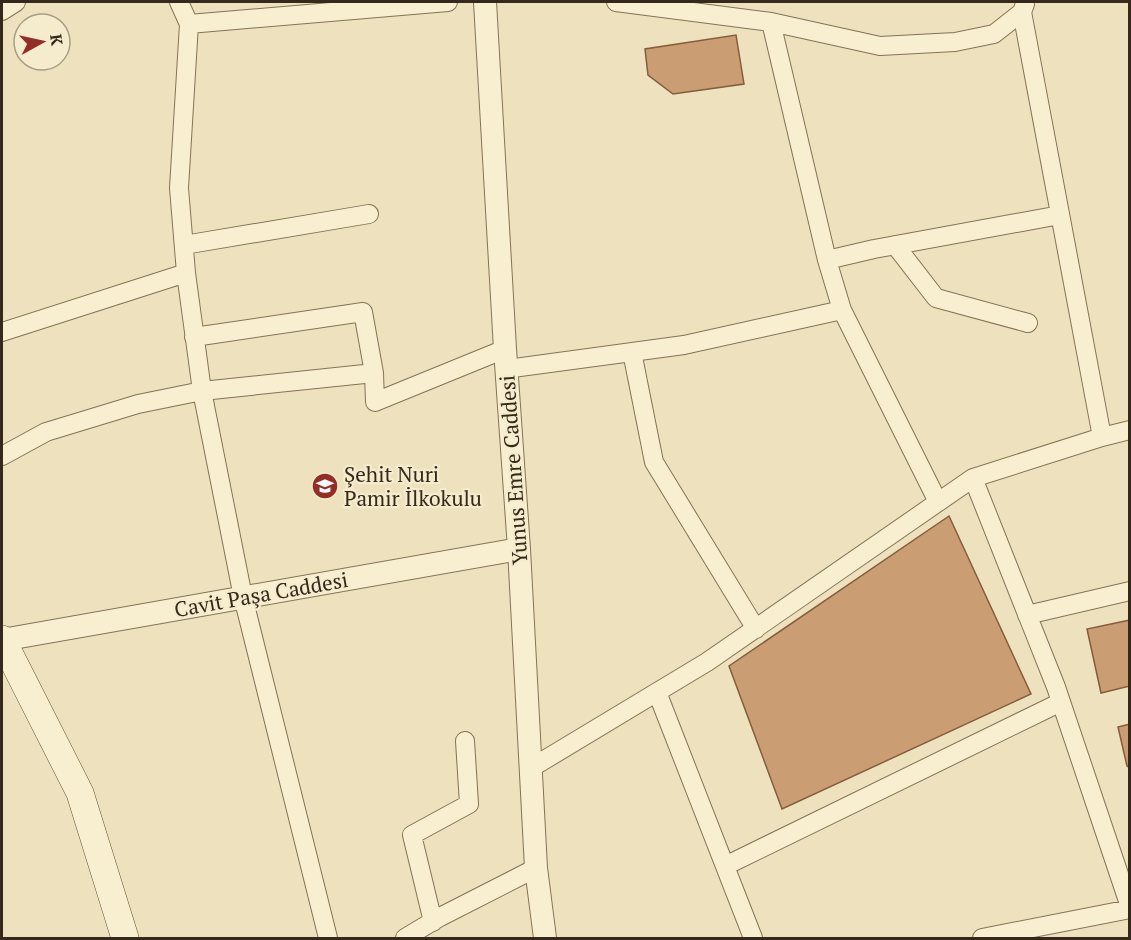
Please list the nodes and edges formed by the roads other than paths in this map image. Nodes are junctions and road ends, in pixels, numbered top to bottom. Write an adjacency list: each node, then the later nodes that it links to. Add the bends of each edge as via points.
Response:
1 (16, 2): 7 (street)
2 (179, 2): 9 (street)
3 (448, 2): 9 (street)
4 (485, 2): 21 (street, Yunus Emre Caddesi)
5 (616, 2): 8 (street)
6 (1024, 7): 8 (street, via 994,34 955,42 880,46); 11 (street)
7 (2, 10)
8 (771, 22): 14 (street)
9 (189, 24): 12 (street, via 179,188)
10 (369, 214): 12 (street)
11 (1060, 215): 13 (street); 25 (street)
12 (184, 245): 15 (street)
13 (895, 245): 14 (street); 17 (street, via 936,298)
14 (827, 260): 16 (street)
15 (186, 273): 18 (street); 19 (street)
16 (842, 310): 20 (street, via 684,345); 28 (street)
17 (1028, 323)
18 (2, 332)
19 (194, 337): 22 (street, via 363,312); 23 (street)
20 (632, 352): 21 (street); 33 (street, via 654,462)
21 (506, 359): 22 (street, via 375,402); 29 (street, Yunus Emre Caddesi)
22 (374, 373): 23 (street)
23 (202, 391): 26 (street, via 138,404 46,432); 31 (street)
24 (1130, 430): 25 (street)
25 (1102, 437): 27 (street)
26 (2, 456)
27 (973, 478): 28 (street); 32 (street)
28 (938, 502): 33 (street)
29 (519, 549): 31 (street, Cavit Paşa Caddesi); 38 (street, Yunus Emre Caddesi)
30 (1130, 591): 32 (street)
31 (243, 597): 34 (street, Cavit Paşa Caddesi); 44 (street)
32 (1028, 615): 36 (street)
33 (756, 629): 35 (street)
34 (2, 640): 43 (main road, via 80,793)
35 (657, 692): 38 (street); 39 (street)
36 (1061, 702): 39 (street); 41 (street)
37 (465, 741): 42 (street, via 469,804 412,835)
38 (531, 768): 40 (street, Yunus Emre Caddesi)
39 (725, 866): 47 (street)
40 (537, 868): 42 (street); 46 (street, Yunus Emre Caddesi)
41 (1130, 908): 48 (street)
42 (433, 922): 45 (street)
43 (125, 939)
44 (328, 939)
45 (405, 939)
46 (545, 939)
47 (753, 939)
48 (982, 939)

